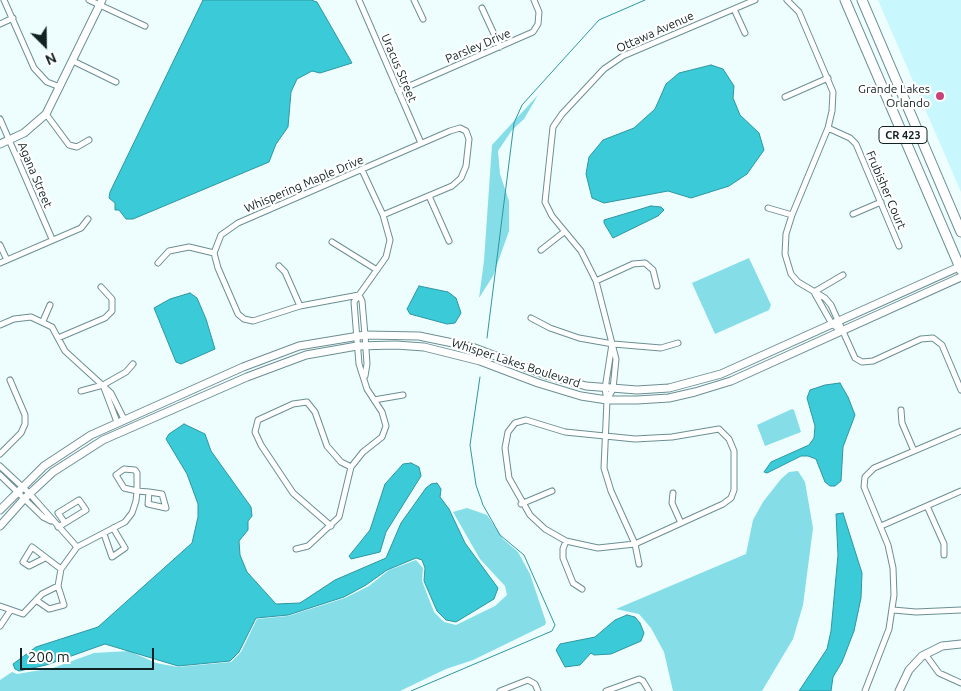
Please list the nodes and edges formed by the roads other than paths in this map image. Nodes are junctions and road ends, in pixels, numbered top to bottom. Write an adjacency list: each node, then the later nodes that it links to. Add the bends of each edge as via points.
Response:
1 (4, 0): 13 (street)
2 (88, 0): 10 (street)
3 (359, 0): 23 (street, Uracus Street)
4 (414, 0): 14 (street)
5 (534, 0): 18 (street, Parsley Drive, via 539,12 533,32)
6 (755, 0): 12 (street, Ottawa Avenue)
7 (787, 0): 20 (street, via 800,12)
8 (845, 0): 53 (highway, CR 423)
9 (862, 0): 41 (highway, CR 423)
10 (100, 2): 16 (street); 19 (street)
11 (482, 8): 18 (street)
12 (734, 8): 17 (street); 40 (street, Ottawa Avenue, via 623,56 604,69 562,114 553,127 544,193 545,202)
13 (13, 18): 15 (street); 22 (street, via 34,68 47,82)
14 (423, 19)
15 (0, 24)
16 (144, 26)
17 (744, 33)
18 (500, 47): 23 (street, Parsley Drive)
19 (73, 61): 21 (street); 22 (street)
20 (828, 78): 24 (street); 27 (street, via 833,92)
21 (116, 82)
22 (60, 88): 25 (street)
23 (398, 91): 30 (street, Uracus Street)
24 (785, 97)
25 (46, 114): 28 (street); 29 (street, via 69,145 77,147)
26 (0, 118): 28 (street, Agana Street)
27 (828, 128): 34 (street, Frubisher Court, via 856,144); 38 (street)
28 (9, 140): 31 (street); 42 (street, Agana Street)
29 (89, 140)
30 (421, 143): 32 (street, Whispering Maple Drive); 33 (street, Whispering Maple Drive, via 460,128 470,139 461,178 452,186)
31 (0, 144)
32 (362, 170): 37 (street); 48 (street, Whispering Maple Drive, via 238,223 221,235)
33 (429, 196): 37 (street, Whispering Maple Drive); 43 (street)
34 (881, 202): 36 (street); 46 (street, Frubisher Court)
35 (768, 208): 38 (street)
36 (853, 214)
37 (383, 215): 54 (street, via 390,240 386,257)
38 (792, 215): 60 (street, via 786,234 785,254 791,274)
39 (88, 219): 42 (street, via 81,228)
40 (564, 232): 47 (street); 57 (street, Ottawa Avenue, via 581,251)
41 (961, 232)
42 (52, 240): 49 (street)
43 (449, 241)
44 (332, 242): 54 (street)
45 (0, 245): 49 (street)
46 (899, 246)
47 (540, 250)
48 (214, 253): 51 (street, via 189,248 169,251); 63 (street, via 238,314 244,319 253,321)
49 (7, 260): 50 (street)
50 (0, 263)
51 (158, 263)
52 (279, 266): 63 (street, via 285,272)
53 (961, 268): 66 (street, Whisper Lakes Boulevard)
54 (377, 270): 61 (street)
55 (843, 275): 60 (street)
56 (961, 277): 68 (street, Whisper Lakes Boulevard)
57 (596, 281): 58 (street, via 633,264 645,263 652,270); 73 (street, Ottawa Avenue)
58 (656, 286)
59 (101, 287): 71 (street, via 112,299 112,311 105,318)
60 (814, 292): 66 (street, via 825,298)
61 (359, 296): 63 (street); 69 (street); 70 (street, via 354,302)
62 (50, 306): 65 (street)
63 (300, 306)
64 (531, 318): 73 (street, via 578,338)
65 (42, 321): 67 (street, via 32,317); 71 (street, via 52,327)
66 (836, 323): 68 (street); 76 (street, Whisper Lakes Boulevard)
67 (0, 325)
68 (842, 332): 79 (street, Whisper Lakes Boulevard); 85 (street, via 855,358 862,362 873,361 921,339 933,338 942,346)
69 (365, 335): 70 (street, Whisper Lakes Boulevard); 75 (street); 84 (street, Whisper Lakes Boulevard, via 444,340 567,381)
70 (357, 336): 74 (street); 78 (street, Whisper Lakes Boulevard, via 300,346)
71 (58, 338): 83 (street, via 65,351)
72 (678, 343): 73 (street, via 661,348)
73 (613, 344): 84 (street, Ottawa Avenue, via 616,359)
74 (358, 346): 75 (street, Whisper Lakes Boulevard); 80 (street, via 359,364); 81 (street, Whisper Lakes Boulevard, via 306,355)
75 (366, 346): 80 (street); 89 (street, Whisper Lakes Boulevard, via 424,347 453,353 563,391)
76 (756, 359): 79 (street); 84 (street, Whisper Lakes Boulevard, via 686,384 653,389)
77 (133, 364): 83 (street, via 126,372)
78 (243, 367): 81 (street); 91 (street, Whisper Lakes Boulevard)
79 (759, 368): 89 (street, Whisper Lakes Boulevard, via 695,392 653,399)
80 (364, 376): 88 (street)
81 (247, 377): 105 (street, Whisper Lakes Boulevard, via 103,440 53,472)
82 (10, 380): 95 (street, via 25,415 25,424 21,433)
83 (103, 385): 86 (street); 91 (street, via 111,393)
84 (609, 389): 89 (street, Ottawa Avenue)
85 (961, 390)
86 (81, 391)
87 (403, 395): 88 (street)
88 (374, 400): 97 (street, via 386,426 382,437)
89 (607, 400): 93 (street, Ottawa Avenue)
90 (901, 410): 94 (street, via 902,423)
91 (120, 420): 99 (street, Whisper Lakes Boulevard, via 70,447)
92 (961, 431): 94 (street)
93 (605, 438): 106 (street, via 565,432 526,420 515,423 508,432 505,448 509,478); 110 (street, via 663,438 719,429 729,438 734,451 731,498); 118 (street, Ottawa Avenue, via 604,468)
94 (914, 451): 113 (street, via 874,468 864,477 864,487)
95 (0, 454)
96 (0, 466): 99 (street)
97 (351, 467): 112 (street, via 339,517); 112 (street, via 341,462 327,446 315,412 307,402 293,404 258,420 254,432 293,493)
98 (0, 475): 99 (street)
99 (19, 489): 105 (street); 108 (street, Whisper Lakes Boulevard)
100 (137, 491): 100 (street, via 124,488 116,475 124,469 135,470); 103 (street); 115 (street, via 132,513 125,522)
101 (552, 491): 106 (street)
102 (961, 491): 107 (street)
103 (149, 492)
104 (673, 493): 110 (street, via 672,503)
105 (26, 496): 111 (street, Whisper Lakes Boulevard); 114 (street, via 43,517)
106 (522, 504): 117 (street, via 546,529)
107 (927, 506): 113 (street); 121 (street, via 944,544)
108 (0, 510)
109 (65, 523): 109 (street, via 86,510 79,500 58,513); 114 (street)
110 (681, 523): 118 (street)
111 (0, 526)
112 (331, 526): 120 (street, via 308,546)
113 (881, 526): 129 (street, via 893,568)
114 (58, 527): 119 (street)
115 (113, 528): 116 (street); 116 (street, via 125,548 112,557)
116 (104, 534): 119 (street)
117 (566, 541): 118 (street, via 598,548); 126 (street, via 563,558 573,583)
118 (635, 544): 123 (street, Ottawa Avenue)
119 (77, 547): 124 (street)
120 (296, 549)
121 (944, 555)
122 (45, 558): 124 (street)
123 (639, 564)
124 (61, 569): 125 (street)
125 (58, 586): 127 (street); 127 (street, via 64,605 49,609)
126 (582, 589)
127 (36, 600): 131 (street, via 23,614)
128 (0, 606): 131 (street)
129 (893, 610): 130 (street); 140 (street)
130 (961, 610)
131 (10, 611): 132 (street)
132 (0, 626)
133 (961, 644): 134 (street, via 942,646)
134 (925, 654): 135 (street, via 939,673); 141 (street, via 911,667)
135 (961, 683)
136 (500, 691): 137 (street, via 528,680)
137 (538, 691)
138 (606, 691): 139 (street, via 638,679)
139 (649, 691)
140 (865, 691)
141 (899, 691)

